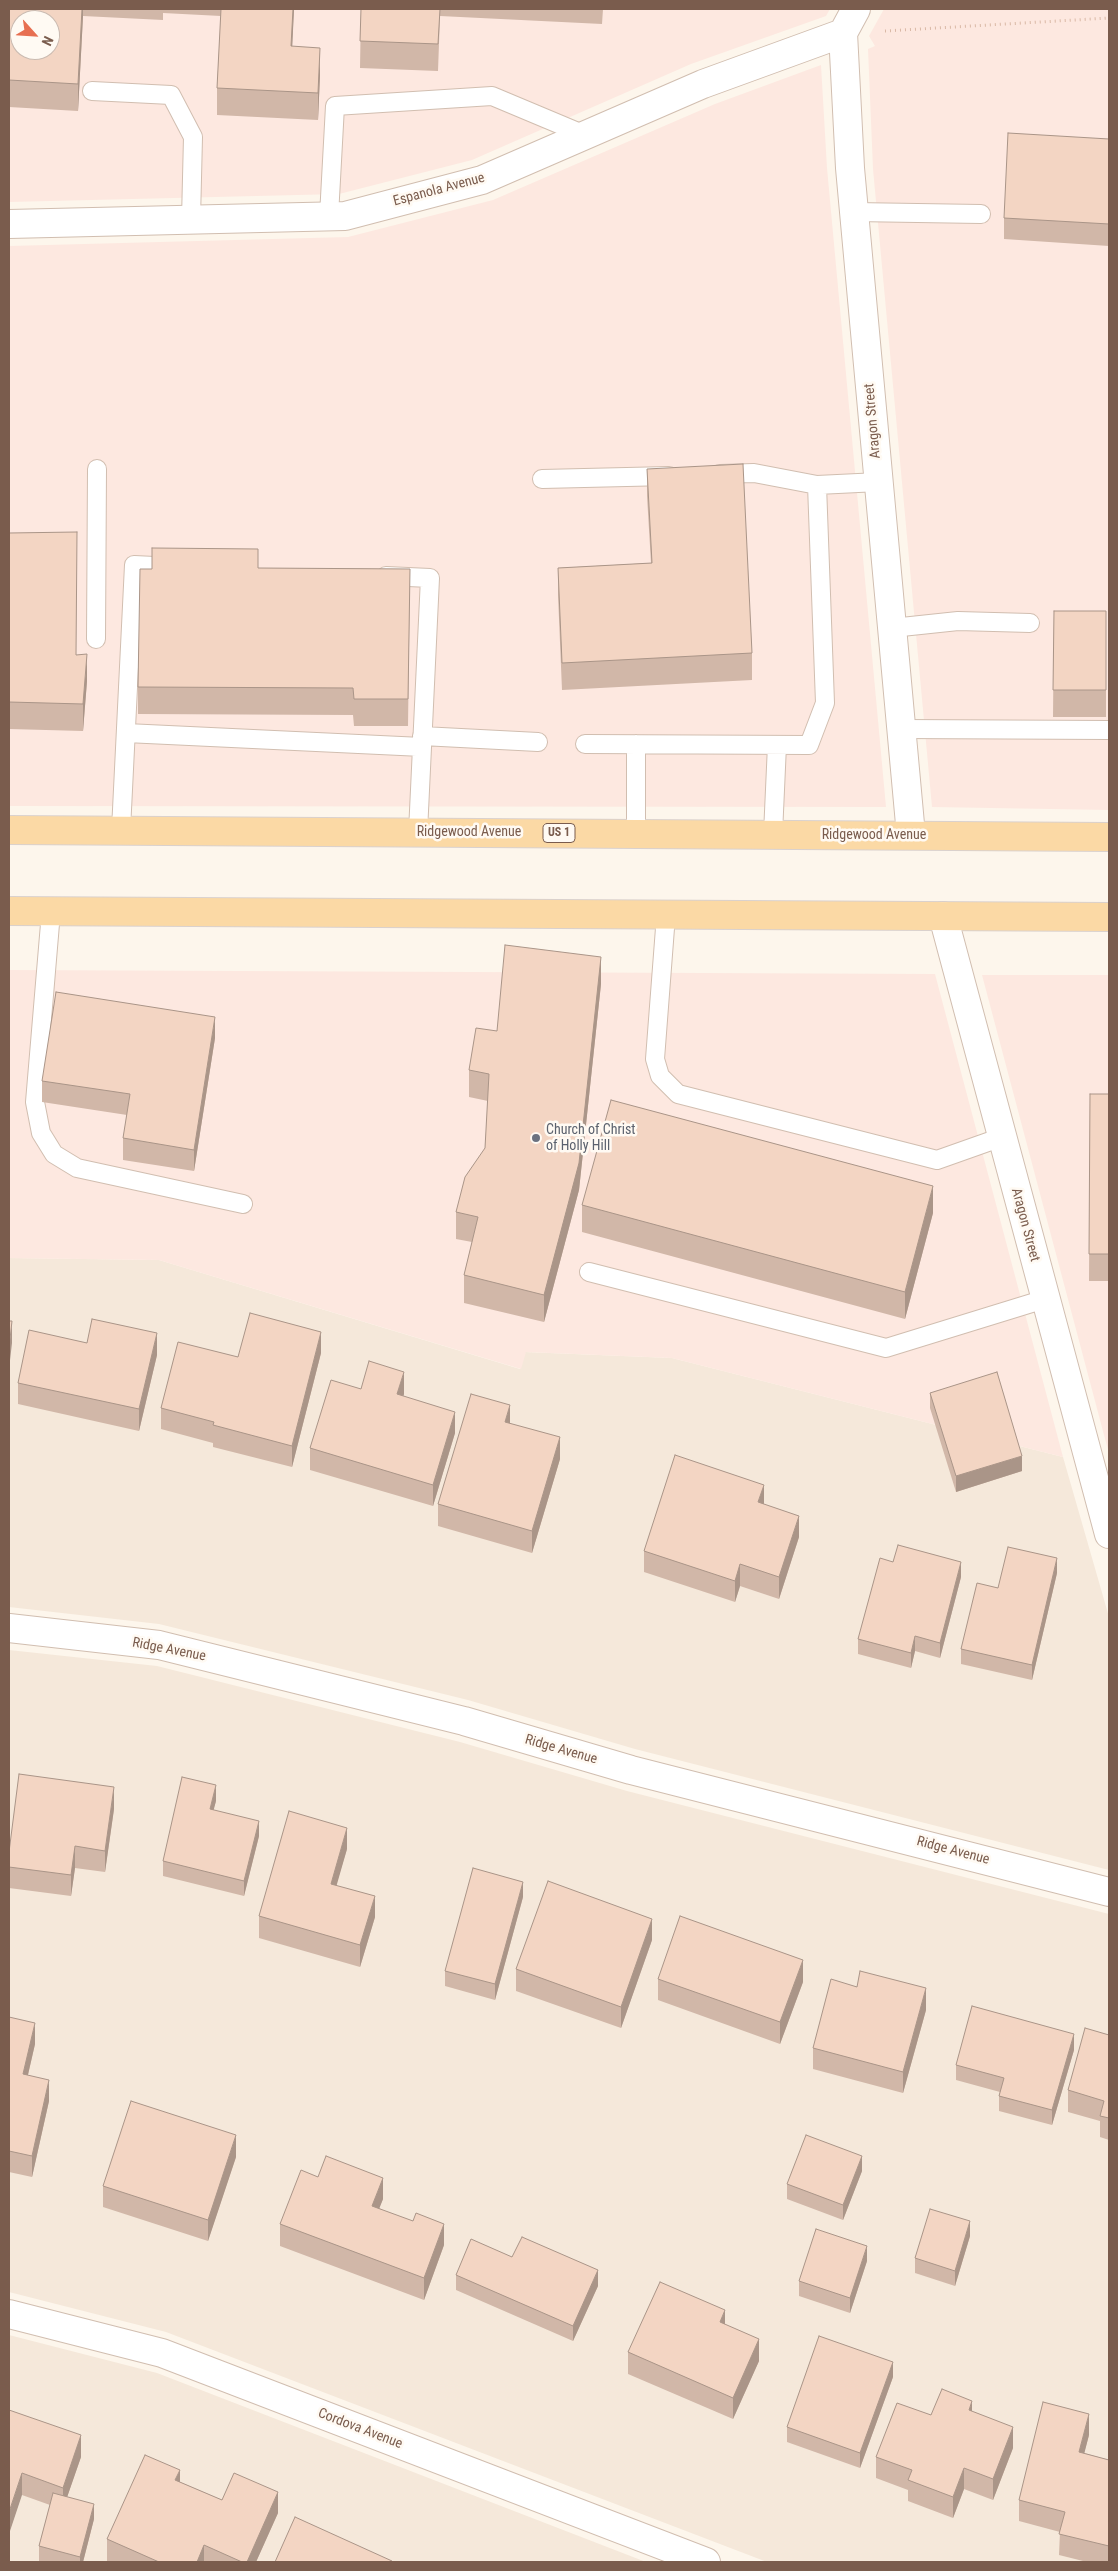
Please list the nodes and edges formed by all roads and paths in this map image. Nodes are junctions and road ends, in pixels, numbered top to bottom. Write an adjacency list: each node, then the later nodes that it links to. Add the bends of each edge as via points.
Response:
1 (856, 9): 3 (street)
2 (1109, 18): 3 (path)
3 (843, 33): 5 (street, Espanola Avenue, via 703,84); 6 (street, Aragon Street)
4 (92, 91): 9 (lane, via 171,95 193,137)
5 (585, 136): 8 (street, Espanola Avenue, via 482,180 345,216); 8 (lane, via 492,96 335,106)
6 (854, 212): 7 (lane); 15 (street, Aragon Street)
7 (981, 214)
8 (329, 216): 9 (street, Espanola Avenue)
9 (191, 220): 10 (street, Espanola Avenue)
10 (9, 224)
11 (97, 469): 21 (lane)
12 (687, 475): 14 (lane)
13 (706, 475): 16 (lane, via 754,474)
14 (542, 479)
15 (879, 482): 16 (lane); 20 (street, Aragon Street)
16 (817, 485): 29 (lane, via 825,703 809,746)
17 (193, 567): 24 (lane, via 134,565)
18 (371, 575): 25 (lane, via 430,578)
19 (1030, 623): 20 (lane, via 958,621)
20 (892, 628): 22 (street, Aragon Street)
21 (96, 639)
22 (901, 729): 23 (lane); 35 (street, Aragon Street)
23 (1109, 730)
24 (126, 733): 25 (lane); 31 (lane)
25 (422, 741): 26 (lane); 32 (lane)
26 (538, 742)
27 (585, 744): 28 (lane)
28 (636, 744): 29 (lane); 33 (lane)
29 (777, 745): 34 (lane)
30 (9, 830): 31 (main road, Ridgewood Avenue / US 1)
31 (122, 830): 32 (main road, Ridgewood Avenue / US 1)
32 (418, 832): 33 (main road, Ridgewood Avenue / US 1)
33 (636, 834): 34 (main road, Ridgewood Avenue / US 1)
34 (773, 834): 35 (main road, Ridgewood Avenue / US 1)
35 (912, 835): 36 (main road, Ridgewood Avenue / US 1)
36 (1109, 836)
37 (9, 911): 38 (main road)
38 (51, 912): 39 (main road); 43 (lane, via 35,1102 41,1133 54,1154 77,1168)
39 (666, 915): 40 (main road); 42 (lane, via 655,1059 660,1076 678,1094 937,1160)
40 (942, 916): 41 (main road); 42 (street, Aragon Street)
41 (1109, 917)
42 (1002, 1137): 45 (street, Aragon Street)
43 (244, 1204)
44 (589, 1272): 45 (lane, via 886,1348)
45 (1045, 1299): 46 (street, Aragon Street)
46 (1109, 1534)
47 (9, 1628): 48 (street, Ridge Avenue, via 159,1645 464,1721 631,1770)
48 (1109, 1892)
49 (9, 2314): 50 (street, Cordova Avenue, via 162,2353)
50 (706, 2562)

